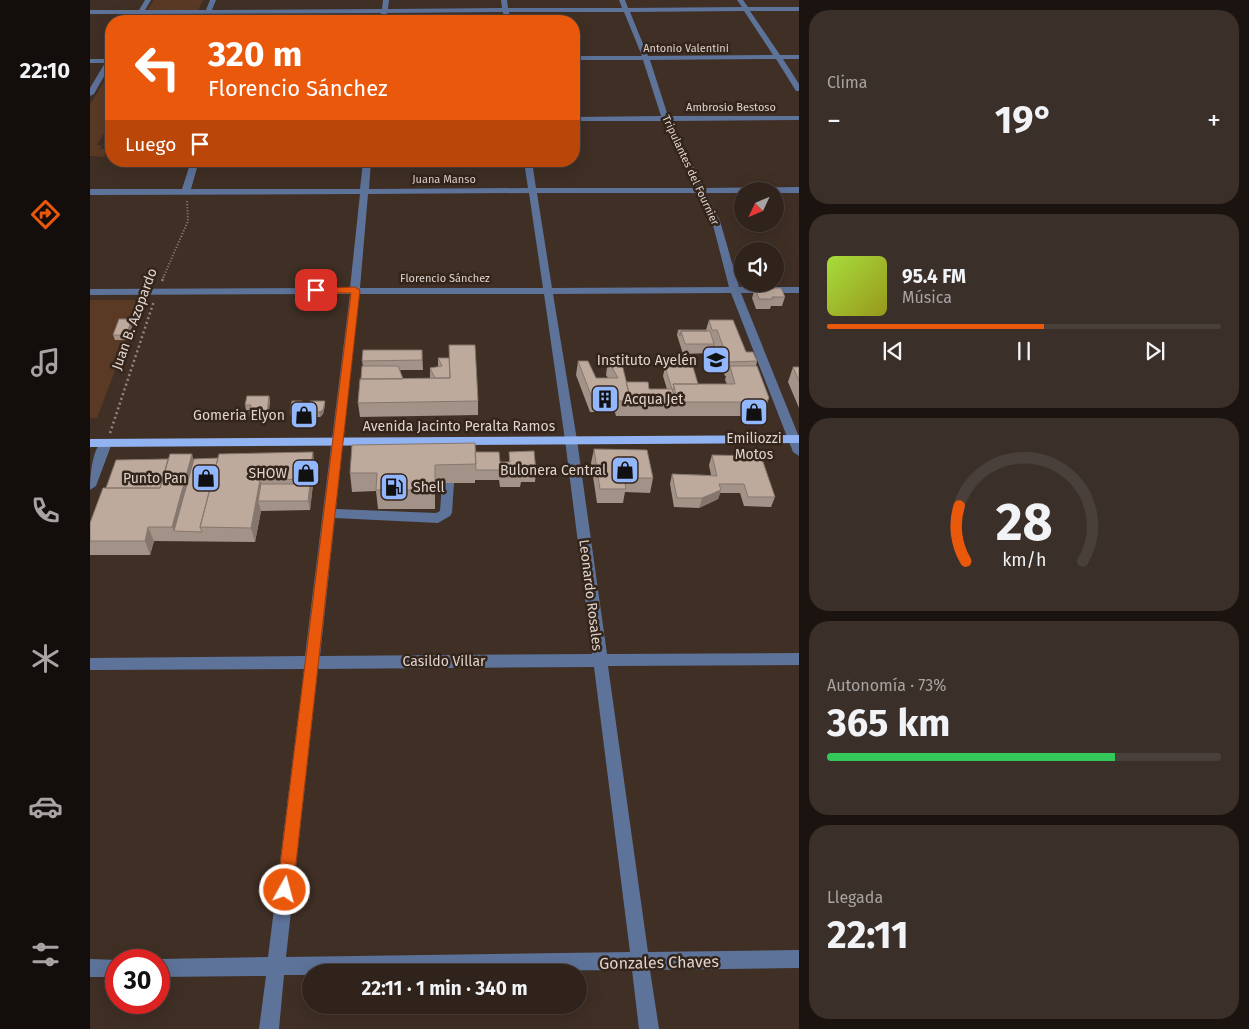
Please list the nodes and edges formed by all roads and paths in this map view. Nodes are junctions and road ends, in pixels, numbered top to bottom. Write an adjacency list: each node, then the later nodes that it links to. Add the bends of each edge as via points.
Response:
1 (148, 0): 14 (street)
2 (213, 0): 15 (street)
3 (386, 0): 10 (street)
4 (504, 0): 11 (street)
5 (622, 0): 12 (street, Tripulantes del Fournier)
6 (740, 0): 8 (street)
7 (264, 8): 10 (street); 15 (street); 17 (street)
8 (746, 9): 9 (street); 12 (street); 20 (street)
9 (799, 9)
10 (385, 10): 11 (street); 18 (street)
11 (505, 10): 12 (street); 19 (street)
12 (625, 10): 23 (street, Tripulantes del Fournier)
13 (90, 12): 14 (street)
14 (141, 12): 15 (street); 16 (street)
15 (208, 12)
16 (139, 15)
17 (262, 15)
18 (385, 15)
19 (506, 15)
20 (779, 57): 21 (street, Antonio Valentini); 23 (street, Antonio Valentini); 27 (street)
21 (799, 57)
22 (580, 58): 23 (street, Antonio Valentini)
23 (646, 58): 29 (street, Tripulantes del Fournier)
24 (90, 60): 25 (street)
25 (105, 60)
26 (105, 70): 28 (street)
27 (799, 89)
28 (90, 94)
29 (665, 118): 30 (street, Ambrosio Bestoso); 31 (street, Ambrosio Bestoso); 39 (street, Tripulantes del Fournier)
30 (799, 118)
31 (580, 119)
32 (193, 167): 37 (street)
33 (367, 167): 38 (street)
34 (529, 167): 35 (street, Leonardo Rosales)
35 (532, 190): 38 (street, Juana Manso); 39 (street, Juana Manso); 43 (street, Leonardo Rosales)
36 (799, 190): 39 (street, Juana Manso)
37 (186, 191): 38 (street, Juana Manso); 40 (street, Juana Manso); 48 (path, Juan B. Azopardo, via 188,222)
38 (365, 191): 42 (street)
39 (700, 191): 41 (street, Tripulantes del Fournier, via 716,221)
40 (90, 192)
41 (734, 286)
42 (355, 290): 43 (street, Florencio Sánchez); 48 (street, Florencio Sánchez); 53 (street)
43 (548, 290): 44 (street, Florencio Sánchez); 51 (street, Leonardo Rosales)
44 (734, 290)
45 (784, 290): 46 (street, Florencio Sánchez)
46 (799, 290)
47 (90, 292): 48 (street, Florencio Sánchez)
48 (158, 292): 55 (path, Juan B. Azopardo)
49 (736, 292): 50 (street, Tripulantes del Fournier)
50 (796, 439): 51 (main road, Avenida Jacinto Peralta Ramos); 56 (street, Tripulantes del Fournier)
51 (571, 440): 52 (main road, Avenida Jacinto Peralta Ramos); 62 (street, Leonardo Rosales)
52 (451, 441): 53 (main road, Avenida Jacinto Peralta Ramos); 57 (street)
53 (338, 442): 55 (main road, Avenida Jacinto Peralta Ramos); 60 (street)
54 (90, 443): 55 (main road, Avenida Jacinto Peralta Ramos)
55 (106, 443): 59 (street)
56 (799, 452)
57 (450, 455)
58 (448, 483): 60 (street, via 446,513 438,518)
59 (90, 486)
60 (329, 513): 63 (street)
61 (799, 659): 62 (street, Casildo Villar)
62 (599, 660): 63 (street, Casildo Villar); 66 (street, Leonardo Rosales)
63 (313, 661): 64 (street, Casildo Villar); 67 (street)
64 (90, 664)
65 (799, 959): 66 (street, Gonzales Chaves)
66 (640, 963): 67 (street, Gonzales Chaves); 72 (street, Leonardo Rosales)
67 (276, 967): 70 (street, Gonzales Chaves); 71 (street)
68 (90, 968): 69 (street)
69 (105, 968)
70 (170, 968)
71 (269, 1029)
72 (650, 1029)

